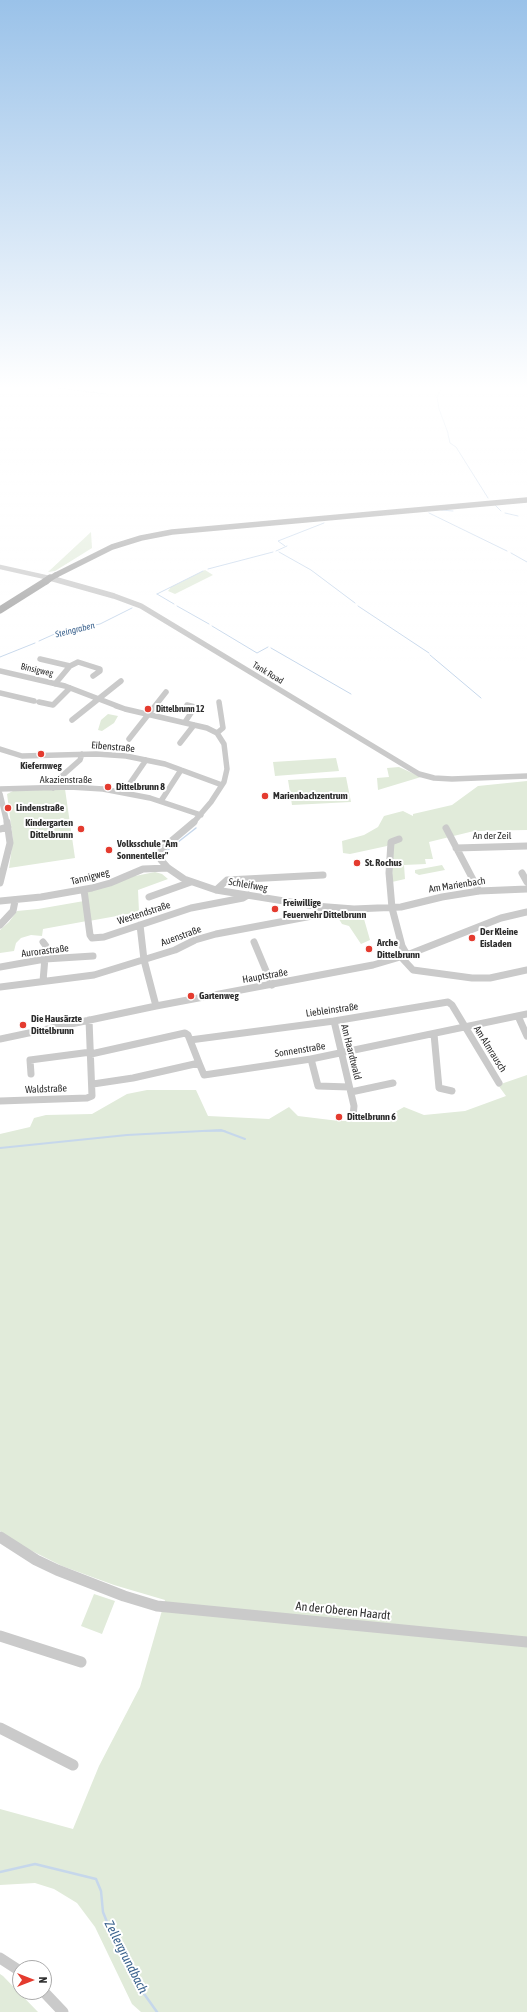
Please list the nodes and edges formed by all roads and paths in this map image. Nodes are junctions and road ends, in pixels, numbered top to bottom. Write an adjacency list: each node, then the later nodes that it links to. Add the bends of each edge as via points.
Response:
1 (527, 500): 3 (main road, bridge, via 164,534 112,547 88,557)
2 (0, 567): 27 (street, Tank Road, via 57,580 141,606 418,774 452,779)
3 (0, 610)
4 (40, 659): 5 (street)
5 (70, 666): 7 (street, via 80,662 100,669); 9 (street)
6 (0, 671): 9 (street, Binsigweg)
7 (93, 676)
8 (121, 681): 13 (street)
9 (55, 684): 10 (street, Binsigweg)
10 (70, 688): 12 (street, via 53,706); 13 (street, Binsigweg)
11 (166, 692): 16 (street)
12 (0, 693)
13 (98, 699): 16 (street, Binsigweg); 17 (street)
14 (219, 702): 20 (street, via 223,728)
15 (187, 706): 18 (street, via 195,707)
16 (148, 714): 18 (street, Binsigweg); 21 (street)
17 (72, 720)
18 (185, 722): 19 (street, Binsigweg)
19 (194, 725): 20 (street, Binsigweg); 22 (street)
20 (217, 734): 28 (street, via 223,740 226,757 227,769)
21 (129, 739)
22 (180, 744)
23 (0, 749): 24 (street, Eibenstraße, via 22,756)
24 (82, 754): 25 (street, Eibenstraße, via 126,756); 29 (street, via 80,760)
25 (146, 760): 26 (street, Eibenstraße); 31 (street)
26 (181, 770): 28 (street, Eibenstraße); 33 (street)
27 (527, 776)
28 (222, 785): 34 (street)
29 (53, 788): 30 (street, Akazienstraße); 31 (street, Akazienstraße)
30 (0, 789)
31 (124, 792): 33 (street, Akazienstraße)
32 (0, 794): 35 (street)
33 (161, 801): 34 (street, Akazienstraße)
34 (201, 815): 43 (street, Schleifweg, via 186,831 162,848 160,856)
35 (8, 827): 37 (street); 41 (street)
36 (446, 828): 40 (street)
37 (0, 829)
38 (400, 840): 58 (street, via 391,842 389,873)
39 (527, 846): 40 (street, An der Zeil)
40 (456, 848): 52 (street)
41 (8, 858): 42 (street); 48 (street)
42 (0, 861)
43 (168, 868): 46 (street, Schleifweg); 50 (street, Tannigweg, via 143,869 110,884)
44 (522, 873): 47 (street)
45 (323, 875): 51 (street, via 227,880)
46 (191, 882): 51 (street, Schleifweg); 54 (street)
47 (527, 882)
48 (0, 883)
49 (527, 889): 52 (street, Am Marienbach)
50 (84, 890): 56 (street, Tannigweg); 61 (street, Westendstraße, via 92,938)
51 (216, 890): 53 (street, Schleifweg)
52 (478, 891): 58 (street, Am Marienbach)
53 (249, 895): 57 (street, Schleifweg); 61 (street, Westendstraße, via 191,908)
54 (149, 897)
55 (0, 901): 56 (street, Tannigweg)
56 (16, 901): 60 (street, via 13,911)
57 (322, 907): 58 (street, Schleifweg); 67 (street, Auenstraße, via 312,916 216,934)
58 (392, 908): 65 (street)
59 (526, 914): 65 (street, Hauptstraße, via 501,918)
60 (0, 926)
61 (140, 926): 67 (street)
62 (43, 942): 66 (street, via 46,946)
63 (254, 942): 71 (street)
64 (93, 956): 66 (street, Aurorastraße)
65 (404, 956): 69 (street, via 408,966 413,970 472,978 490,978); 71 (street, Hauptstraße)
66 (45, 959): 68 (street, Aurorastraße); 70 (street)
67 (144, 960): 70 (street, Auenstraße, via 94,975); 73 (street)
68 (0, 967)
69 (527, 970)
70 (44, 978): 72 (street, Auenstraße)
71 (272, 984): 73 (street, Hauptstraße)
72 (0, 988)
73 (156, 1006): 76 (street, Hauptstraße)
74 (527, 1014): 75 (street, Sonnenstraße)
75 (518, 1016): 78 (street, Sonnenstraße); 80 (street)
76 (89, 1020): 81 (street, Hauptstraße); 83 (street)
77 (334, 1021): 78 (street, Liebleinstraße, via 446,1002 452,1005); 82 (street, Liebleinstraße); 84 (street, Am Haardtwald)
78 (464, 1026): 79 (street, Sonnenstraße); 89 (street, Am Almrausch)
79 (434, 1034): 84 (street, Sonnenstraße); 92 (street, via 439,1088)
80 (527, 1036)
81 (0, 1039)
82 (190, 1040): 83 (street, Liebleinstraße, via 188,1035 180,1033); 86 (street)
83 (91, 1053): 87 (street, Liebleinstraße, via 30,1060); 90 (street)
84 (341, 1053): 85 (street, Sonnenstraße); 91 (street, Am Haardtwald)
85 (311, 1059): 86 (street, Sonnenstraße, via 204,1075); 91 (street, Am Haardtwald, via 318,1086)
86 (199, 1063): 90 (street)
87 (31, 1074)
88 (393, 1083): 91 (street)
89 (499, 1083)
90 (93, 1084): 93 (street, Waldstraße, via 92,1096 87,1098)
91 (350, 1089): 94 (street, Am Haardtwald, via 354,1106)
92 (452, 1091)
93 (0, 1101)
94 (353, 1116)
95 (0, 1537): 97 (street, An der Oberen Haardt, via 57,1570 157,1610)
96 (0, 1636): 98 (street)
97 (527, 1642)
98 (81, 1662)
99 (0, 1728): 100 (street)
100 (73, 1764)
101 (0, 1958): 102 (street)
102 (12, 1966)
103 (52, 2000): 104 (street)
104 (63, 2012)

